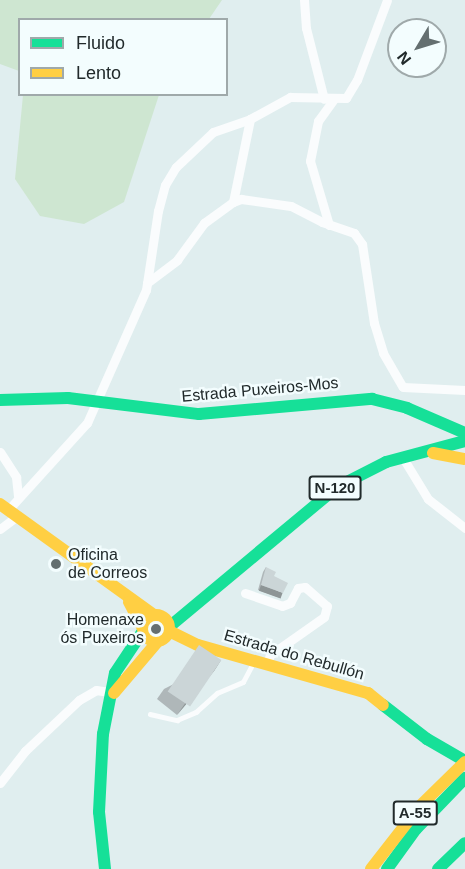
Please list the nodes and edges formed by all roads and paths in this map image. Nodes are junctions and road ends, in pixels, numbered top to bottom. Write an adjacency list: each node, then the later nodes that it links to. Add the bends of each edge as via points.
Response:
1 (304, 0): 3 (street, via 306,28)
2 (387, 0): 3 (street, via 352,90 346,98)
3 (329, 99): 4 (street, via 290,97); 6 (street, via 318,121 310,161)
4 (250, 119): 5 (street); 7 (street, via 213,132 194,147 165,185)
5 (232, 202): 6 (street, via 241,199 291,206); 7 (street, via 204,224 177,260)
6 (328, 225): 8 (street, via 354,233 362,244 374,323 383,353 402,387)
7 (147, 283): 10 (street)
8 (465, 390)
9 (0, 400): 10 (main road, Estrada Puxeiros-Mos, via 58,398)
10 (95, 402): 11 (main road, Estrada Puxeiros-Mos, via 199,414 372,399 406,408); 17 (street, via 76,438)
11 (449, 428): 12 (main road); 13 (main road)
12 (463, 447): 13 (main road); 15 (main road, N-120)
13 (447, 448): 15 (main road)
14 (0, 452): 17 (street, via 16,477)
15 (429, 453): 16 (main road, N-120)
16 (402, 458): 19 (street, via 428,499); 23 (main road, N-120, via 337,487)
17 (18, 496): 18 (street)
18 (8, 510): 20 (street); 22 (main road)
19 (465, 528)
20 (0, 529)
21 (245, 593): 29 (street, via 282,606 290,603 298,588 305,587 327,606 324,617 270,655)
22 (126, 599): 24 (main road); 25 (main road)
23 (197, 604): 24 (main road, N-120); 26 (main road, N-120)
24 (157, 615): 25 (main road, N-120); 26 (main road)
25 (142, 629): 27 (main road, via 147,638); 30 (main road, N-120, via 115,673)
26 (169, 629): 27 (main road, N-120); 28 (main road, Estrada do Rebullón, via 186,641)
27 (158, 641): 30 (main road, N-120)
28 (253, 660): 29 (main road, Estrada do Rebullón); 31 (lane, via 243,682 217,693 196,712 177,720)
29 (267, 663): 32 (main road, Estrada do Rebullón, via 368,693 441,748)
30 (114, 693): 34 (street, via 96,690 79,700 25,751); 36 (main road, N-120, via 103,734 100,773)
31 (150, 714)
32 (465, 761): 37 (main road, A-55, via 420,806)
33 (465, 778): 38 (main road, A-55)
34 (0, 783)
35 (465, 843): 39 (main road)
36 (105, 869)
37 (371, 869)
38 (389, 869)
39 (438, 869)

